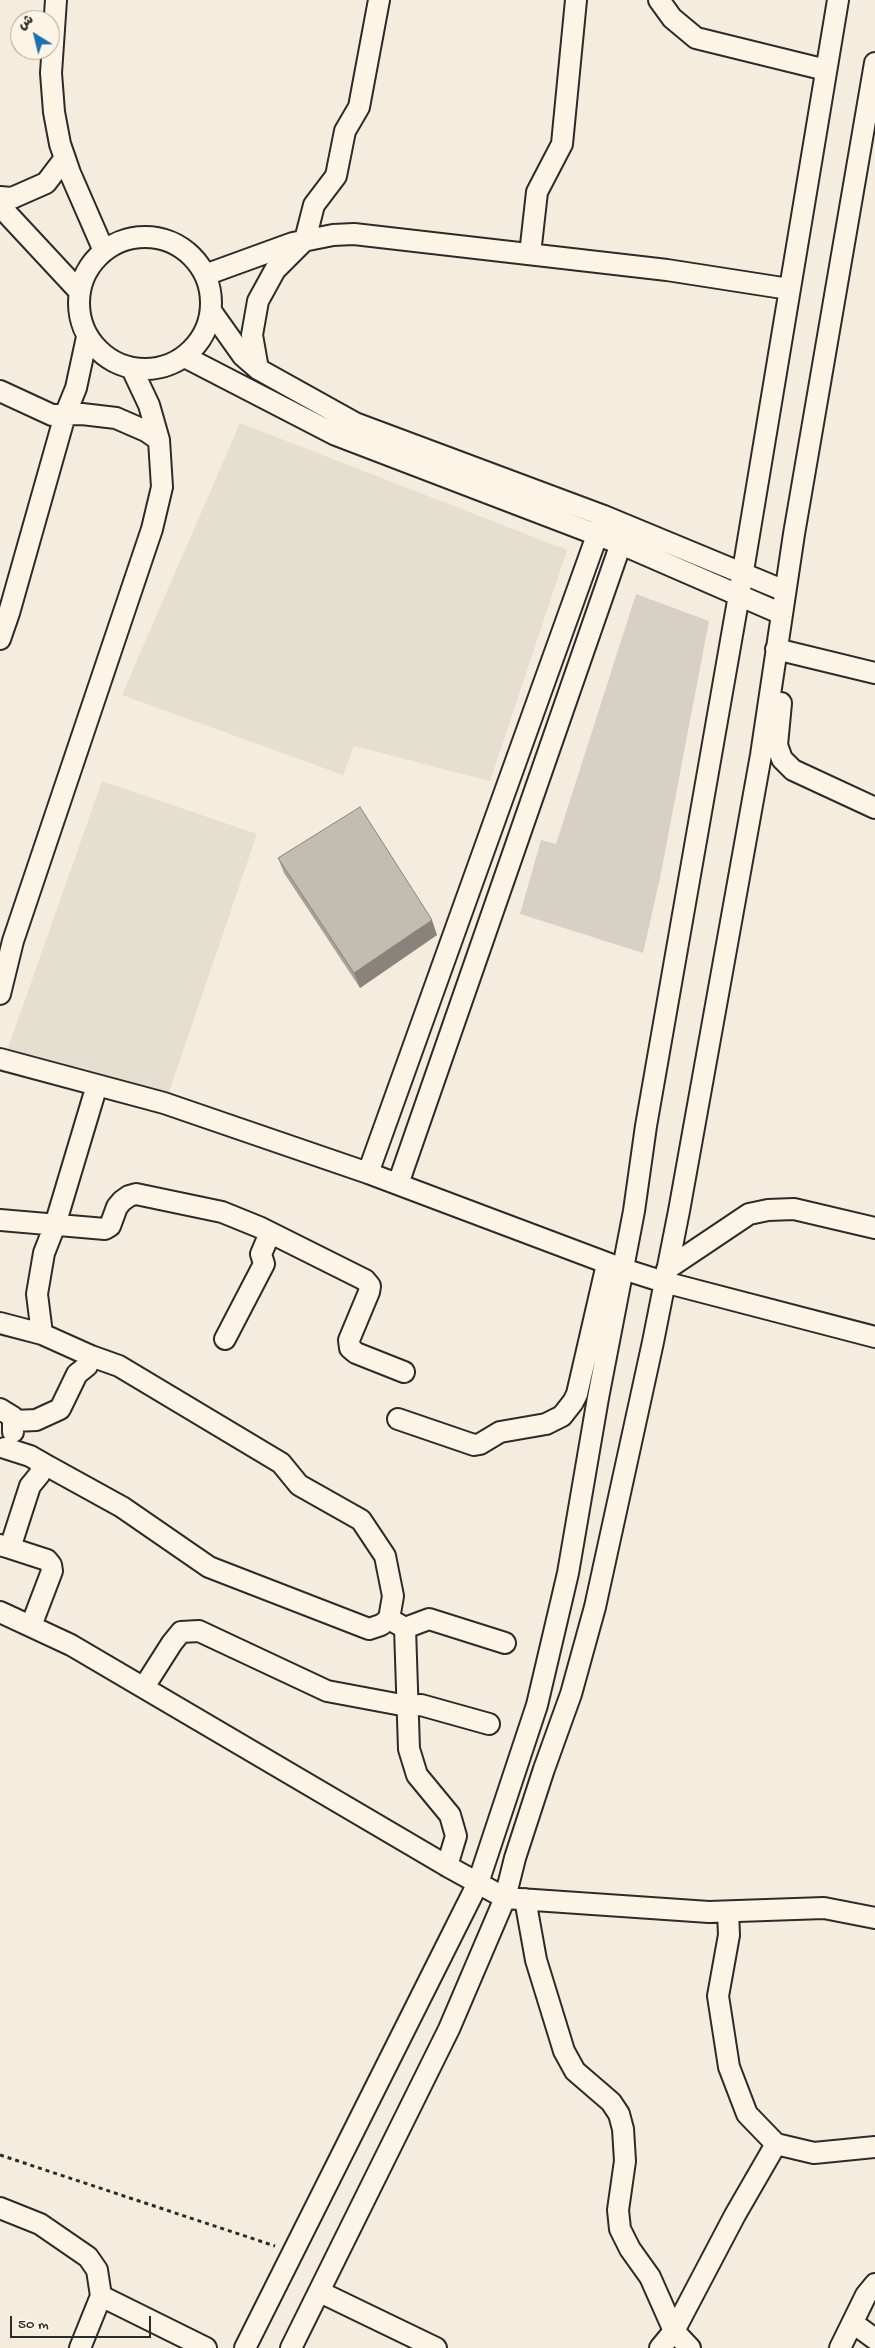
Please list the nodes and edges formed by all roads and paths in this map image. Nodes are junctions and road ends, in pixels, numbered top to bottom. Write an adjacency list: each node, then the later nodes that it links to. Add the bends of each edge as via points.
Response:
1 (56, 0): 8 (street, via 51,73 54,112)
2 (379, 0): 11 (street, via 359,107 347,126 336,176 314,205)
3 (576, 0): 13 (street, via 562,144 537,192)
4 (659, 0): 7 (street, via 672,18 696,38)
5 (838, 0): 7 (street)
6 (875, 63): 29 (street)
7 (826, 70): 15 (street)
8 (65, 158): 9 (street, via 46,183 12,198); 12 (street)
9 (0, 197)
10 (0, 206): 16 (street)
11 (305, 240): 13 (street, via 333,235 375,235); 14 (street); 21 (street, via 275,270 258,301 252,335)
12 (104, 250): 14 (street, via 126,240 149,237 172,243 192,256); 16 (street, via 88,268)
13 (530, 254): 15 (street)
14 (205, 275): 17 (street, via 211,293)
15 (789, 289): 28 (street)
16 (79, 291): 18 (street, via 79,315)
17 (211, 311): 19 (street, via 207,328 198,344); 21 (street, via 243,356)
18 (87, 337): 20 (street, via 106,358); 23 (street, via 76,388)
19 (185, 357): 20 (street, via 160,368); 26 (street, via 336,435)
20 (132, 369): 24 (street, via 149,404)
21 (258, 369): 25 (street, via 355,423)
22 (0, 391): 23 (street, via 46,413)
23 (65, 415): 24 (street, via 116,418); 31 (street)
24 (159, 440): 37 (street, via 162,486 152,529 13,941)
25 (604, 516): 26 (street); 27 (street)
26 (598, 535): 27 (street); 40 (street)
27 (624, 535): 28 (street); 30 (street); 41 (street)
28 (742, 573): 29 (street); 30 (street)
29 (785, 591): 32 (street)
30 (739, 595): 32 (street); 46 (street)
31 (5, 611): 33 (street)
32 (782, 614): 34 (street)
33 (0, 640)
34 (781, 651): 35 (street); 36 (street, via 777,745 782,759 793,770); 47 (street)
35 (875, 673)
36 (875, 808)
37 (0, 994)
38 (0, 1059): 39 (street)
39 (97, 1085): 40 (street, via 164,1103); 43 (street)
40 (368, 1173): 41 (street)
41 (398, 1184): 46 (street)
42 (0, 1220): 43 (street)
43 (55, 1225): 45 (street, via 105,1228 110,1226 122,1201 136,1194 222,1212); 49 (street, via 44,1253 37,1294)
44 (875, 1228): 47 (street, via 794,1209 749,1214)
45 (270, 1233): 51 (street, via 261,1254 264,1264); 53 (street, via 365,1280 370,1286 369,1292 348,1340 350,1348)
46 (615, 1266): 47 (street); 55 (street, via 577,1394 562,1416 546,1424 500,1432 474,1445); 67 (street, via 598,1398 553,1644 537,1705)
47 (666, 1276): 50 (street); 68 (street, via 595,1607 572,1694 515,1858)
48 (0, 1323): 49 (street)
49 (42, 1334): 52 (street)
50 (875, 1337)
51 (224, 1339)
52 (91, 1356): 54 (street, via 87,1366 77,1374 60,1410 36,1420); 60 (street, via 119,1366 281,1463 298,1486 361,1520 385,1556)
53 (404, 1372)
54 (7, 1415): 56 (street, via 10,1443)
55 (398, 1419)
56 (3, 1450): 57 (street, via 30,1456)
57 (44, 1464): 58 (street, via 40,1475 30,1486); 60 (street, via 122,1507 209,1567 368,1629)
58 (5, 1546): 61 (street, via 47,1560 51,1565 52,1572)
59 (0, 1612): 61 (street)
60 (397, 1623): 62 (street, via 429,1620); 64 (street)
61 (31, 1626): 63 (street)
62 (505, 1644)
63 (144, 1687): 64 (street, via 181,1632 199,1631 327,1691); 66 (street)
64 (407, 1706): 65 (street, via 421,1705); 66 (street, via 409,1748 417,1775 450,1815 456,1836)
65 (489, 1724)
66 (447, 1866): 67 (street)
67 (478, 1883): 68 (street); 75 (street)
68 (515, 1898): 69 (street); 77 (street); 80 (street, via 564,2051 576,2071 611,2102 621,2121 625,2161 618,2210 620,2229 650,2277)
69 (728, 1912): 70 (street, via 824,1908); 71 (street, via 729,1935 718,1996 729,2067 747,2114)
70 (875, 1918)
71 (776, 2144): 72 (street, via 814,2153); 80 (street)
72 (875, 2147)
73 (0, 2156): 75 (path)
74 (0, 2208): 78 (street, via 40,2224 88,2257 97,2270)
75 (292, 2252): 84 (street)
76 (875, 2284): 79 (street)
77 (320, 2292): 85 (street); 86 (street)
78 (101, 2296): 82 (street); 83 (street)
79 (853, 2323): 81 (street); 89 (street)
80 (674, 2331): 87 (street); 88 (street)
81 (875, 2339)
82 (80, 2348)
83 (206, 2348)
84 (245, 2348)
85 (291, 2348)
86 (436, 2348)
87 (660, 2348)
88 (690, 2348)
89 (840, 2348)

